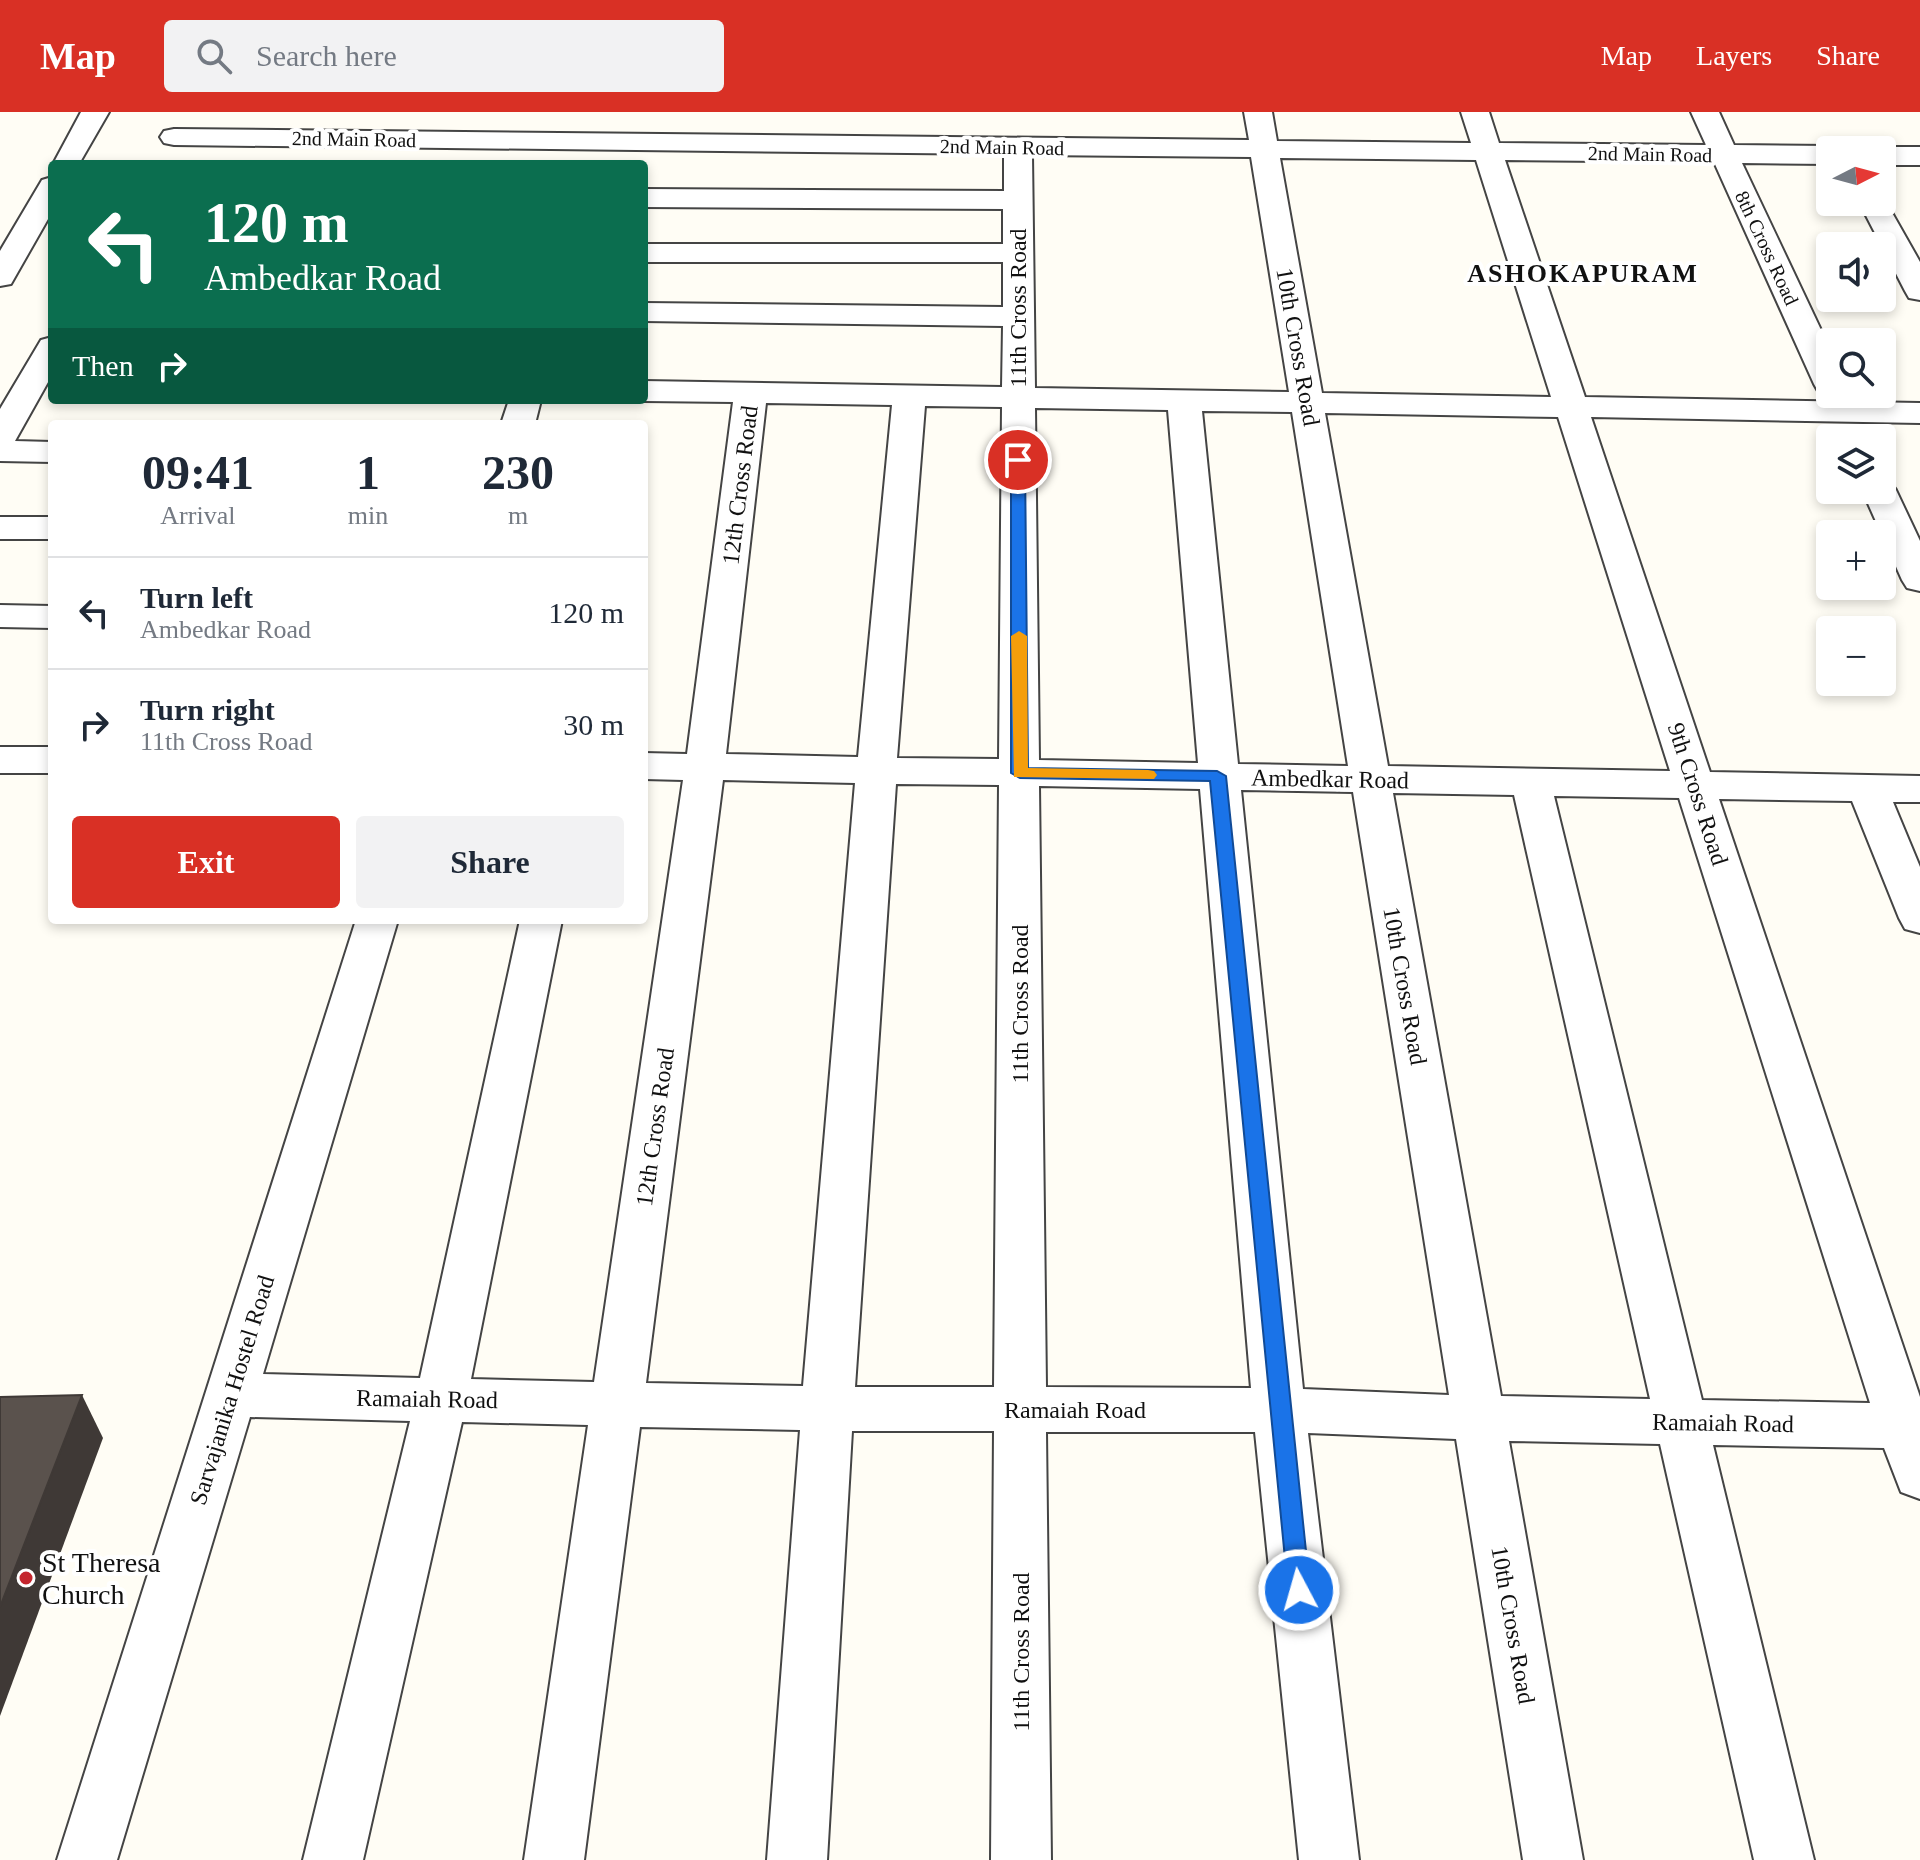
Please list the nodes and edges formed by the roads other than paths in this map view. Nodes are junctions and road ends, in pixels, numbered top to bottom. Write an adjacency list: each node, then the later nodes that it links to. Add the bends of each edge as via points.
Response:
1 (95, 112): 16 (street)
2 (602, 112): 11 (street)
3 (750, 112): 8 (street)
4 (1475, 112): 10 (street, 9th Cross Road)
5 (1705, 112): 12 (street, 8th Cross Road)
6 (180, 124): 11 (street, 2nd Main Road); 17 (street)
7 (1261, 131): 9 (street, 2nd Main Road); 10 (street, 2nd Main Road); 36 (street, 10th Cross Road)
8 (745, 144): 9 (street, 2nd Main Road); 11 (street, 2nd Main Road)
9 (1018, 147): 20 (street, 11th Cross Road)
10 (1488, 152): 12 (street, 2nd Main Road); 37 (street, 9th Cross Road)
11 (592, 154)
12 (1724, 154): 13 (street, 2nd Main Road); 28 (street, 8th Cross Road)
13 (1816, 155)
14 (1896, 156): 15 (street)
15 (1920, 156)
16 (67, 160)
17 (160, 160)
18 (48, 193): 24 (street)
19 (648, 198): 20 (street)
20 (1018, 200): 23 (street, 11th Cross Road)
21 (1881, 216): 25 (street)
22 (648, 253): 23 (street)
23 (1018, 253): 27 (street, 11th Cross Road)
24 (0, 277)
25 (1920, 291)
26 (648, 312): 27 (street)
27 (1018, 317): 34 (street, 11th Cross Road)
28 (1816, 355)
29 (48, 361): 30 (street)
30 (41, 385): 41 (street)
31 (648, 391): 32 (street)
32 (751, 393): 33 (street); 53 (street, 12th Cross Road)
33 (909, 396): 34 (street); 54 (street)
34 (1018, 397): 35 (street); 55 (street, 11th Cross Road)
35 (1184, 400): 36 (street); 56 (street)
36 (1307, 402): 37 (street); 57 (street, 10th Cross Road)
37 (1571, 407): 38 (street); 59 (street, 9th Cross Road)
38 (1816, 407)
39 (1853, 408): 40 (street)
40 (1920, 413)
41 (0, 438)
42 (0, 451): 43 (street)
43 (48, 452)
44 (1885, 504): 47 (street)
45 (0, 528): 46 (street)
46 (48, 528)
47 (1920, 580)
48 (0, 616): 49 (street)
49 (48, 617)
50 (0, 760): 51 (street)
51 (48, 760)
52 (648, 766): 53 (street, Ambedkar Road)
53 (705, 767): 54 (street, Ambedkar Road); 67 (street, 12th Cross Road)
54 (875, 770): 55 (street, Ambedkar Road); 68 (street)
55 (1020, 773): 56 (street, Ambedkar Road); 69 (street, 11th Cross Road)
56 (1217, 776): 57 (street, Ambedkar Road); 70 (street)
57 (1371, 780): 58 (street, Ambedkar Road); 71 (street, 10th Cross Road)
58 (1531, 783): 59 (street, Ambedkar Road); 72 (street)
59 (1695, 786): 60 (street, Ambedkar Road); 73 (street, 9th Cross Road)
60 (1867, 788): 61 (street, Ambedkar Road); 62 (street)
61 (1920, 789)
62 (1920, 918)
63 (376, 924): 65 (street, Sarvajanika Hostel Road)
64 (540, 924): 66 (street)
65 (231, 1395): 66 (street, Ramaiah Road); 75 (street, Sarvajanika Hostel Road)
66 (441, 1399): 67 (street, Ramaiah Road); 76 (street)
67 (617, 1402): 68 (street, Ramaiah Road); 77 (street, 12th Cross Road)
68 (826, 1409): 69 (street, Ramaiah Road); 78 (street)
69 (1021, 1409): 70 (street, Ramaiah Road); 79 (street, 11th Cross Road)
70 (1279, 1410): 71 (street, Ramaiah Road); 80 (street)
71 (1478, 1418): 72 (street, Ramaiah Road); 81 (street, 10th Cross Road)
72 (1683, 1422): 73 (street, Ramaiah Road); 82 (street)
73 (1912, 1426): 74 (street, 9th Cross Road)
74 (1920, 1476)
75 (87, 1860)
76 (333, 1860)
77 (554, 1860)
78 (797, 1860)
79 (1021, 1860)
80 (1329, 1860)
81 (1553, 1860)
82 (1784, 1860)

